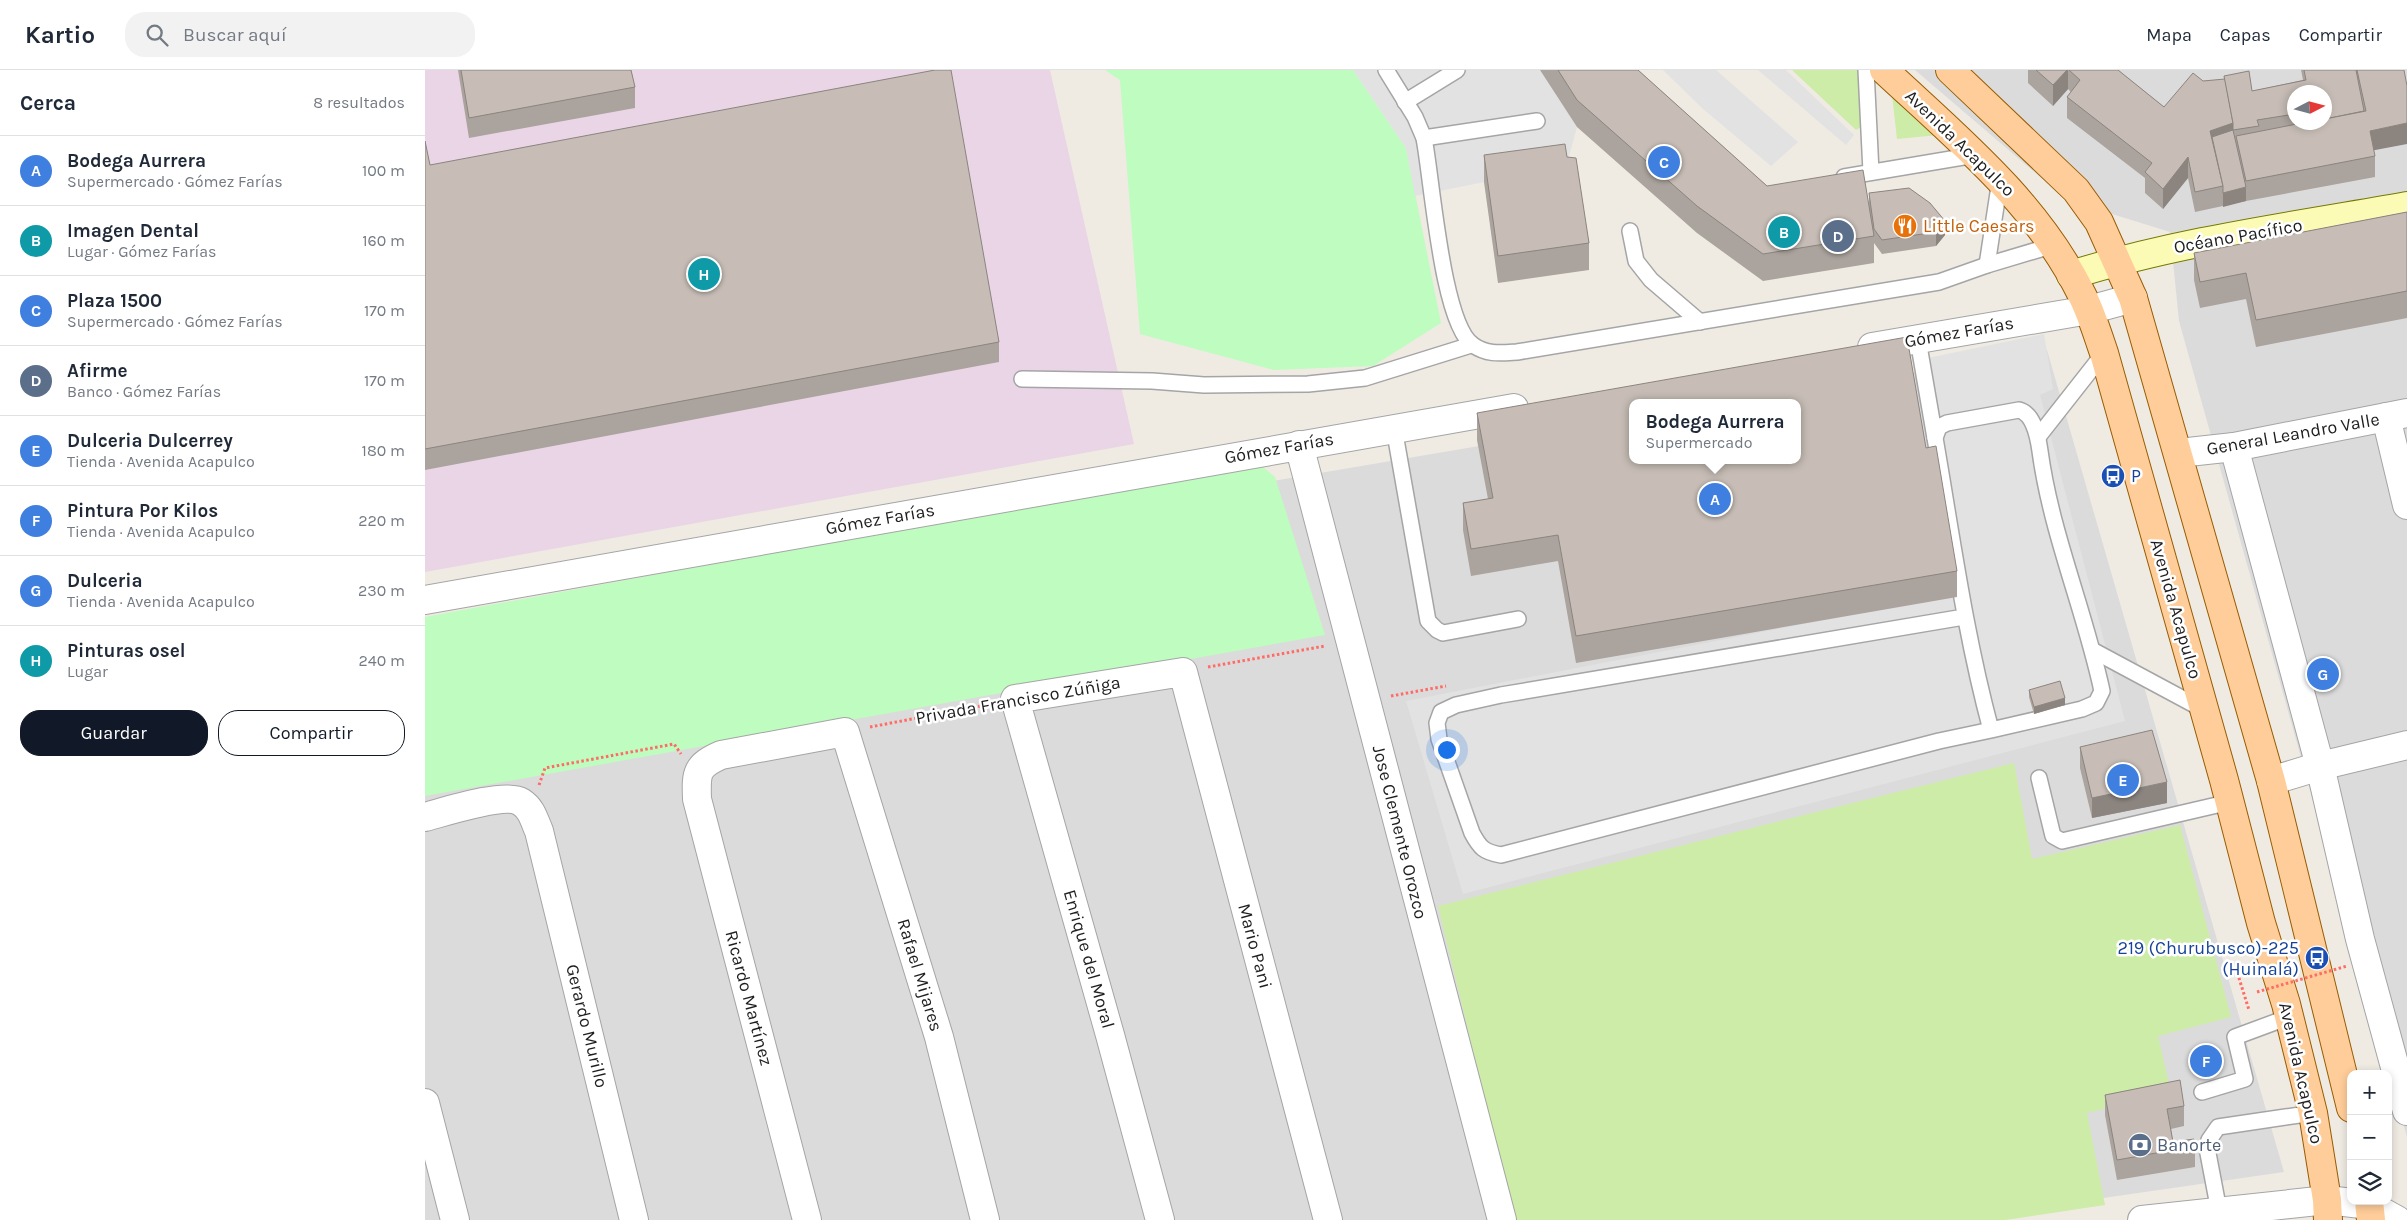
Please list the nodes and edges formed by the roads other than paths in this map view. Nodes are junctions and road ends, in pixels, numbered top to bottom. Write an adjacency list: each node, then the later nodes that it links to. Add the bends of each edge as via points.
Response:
1 (1385, 70): 6 (lane)
2 (1457, 70): 6 (lane)
3 (1866, 70): 10 (lane)
4 (1884, 70): 9 (main road, Avenida Acapulco)
5 (1950, 70): 16 (main road, via 2076,190 2099,222)
6 (1405, 102): 8 (lane)
7 (1537, 121): 8 (lane)
8 (1425, 138): 23 (lane, via 1447,285 1458,323)
9 (1975, 155): 10 (lane); 11 (main road, Avenida Acapulco)
10 (1871, 172): 12 (lane)
11 (2001, 179): 15 (main road, Avenida Acapulco); 17 (lane)
12 (1825, 180)
13 (2407, 206): 16 (street, Océano Pacífico)
14 (1630, 231): 21 (lane, via 1636,261 1651,280)
15 (2054, 245): 17 (lane); 18 (main road, Avenida Acapulco)
16 (2118, 260): 18 (street, Océano Pacífico); 19 (main road)
17 (1987, 265): 21 (lane, via 1939,282)
18 (2071, 275): 20 (main road, Avenida Acapulco)
19 (2133, 298): 20 (street, Gómez Farías); 34 (main road)
20 (2089, 310): 22 (street, Gómez Farías); 25 (main road, Avenida Acapulco)
21 (1700, 322): 23 (lane, via 1517,352 1488,353)
22 (1918, 340): 24 (street, Gómez Farías); 31 (lane)
23 (1471, 344): 26 (lane, via 1365,378 1308,384 1204,385)
24 (1850, 351)
25 (2103, 353): 30 (lane); 42 (main road, Avenida Acapulco)
26 (1022, 378)
27 (1539, 404): 29 (street, Gómez Farías)
28 (2396, 415): 33 (street, General Leandro Valle); 35 (street)
29 (1394, 428): 32 (street, Gómez Farías); 38 (lane, via 1429,621 1443,632)
30 (2038, 437): 31 (lane, via 2028,415 2019,410 1947,423 1939,427); 39 (lane, via 2056,522)
31 (1935, 438): 37 (lane)
32 (1299, 445): 36 (street, Gómez Farías); 67 (street, Jose Clemente Orozco)
33 (2234, 447): 34 (street, General Leandro Valle); 46 (street)
34 (2179, 453): 48 (main road)
35 (2407, 505)
36 (425, 600)
37 (1964, 617): 43 (lane); 43 (lane, via 1456,705 1441,712 1437,724 1439,739 1479,848 1501,855 1929,743)
38 (1519, 619)
39 (2093, 651): 42 (lane); 43 (lane, via 2102,691 2096,703)
40 (1183, 672): 41 (street, Privada Francisco Zúñiga); 66 (street, Mario Pani)
41 (1015, 699): 65 (street, Enrique del Moral)
42 (2205, 710): 49 (main road, Avenida Acapulco)
43 (1991, 730)
44 (845, 732): 63 (street, Ricardo Martínez, via 721,755 705,762 696,776 697,799); 64 (street, Rafael Mijares, via 939,1037)
45 (2407, 745): 46 (street)
46 (2320, 766): 48 (street); 55 (street, via 2360,939)
47 (2039, 778): 49 (lane, via 2053,836 2062,841)
48 (2271, 781): 53 (main road)
49 (2229, 802): 51 (main road, Avenida Acapulco)
50 (425, 817): 62 (street, Gerardo Murillo, via 500,799 519,800 534,820)
51 (2289, 1016): 52 (lane, via 2235,1037 2245,1079); 56 (main road, Avenida Acapulco)
52 (2203, 1092)
53 (2347, 1092)
54 (425, 1103): 61 (street)
55 (2407, 1111)
56 (2313, 1113): 58 (main road, Avenida Acapulco); 59 (lane, via 2218,1127 2207,1148)
57 (2370, 1209): 58 (street); 69 (street)
58 (2328, 1210): 59 (street)
59 (2219, 1211): 60 (street)
60 (2179, 1218): 68 (street)
61 (455, 1220)
62 (634, 1220)
63 (807, 1220)
64 (985, 1220)
65 (1160, 1220)
66 (1328, 1220)
67 (1502, 1220)
68 (2142, 1220)
69 (2397, 1220)

